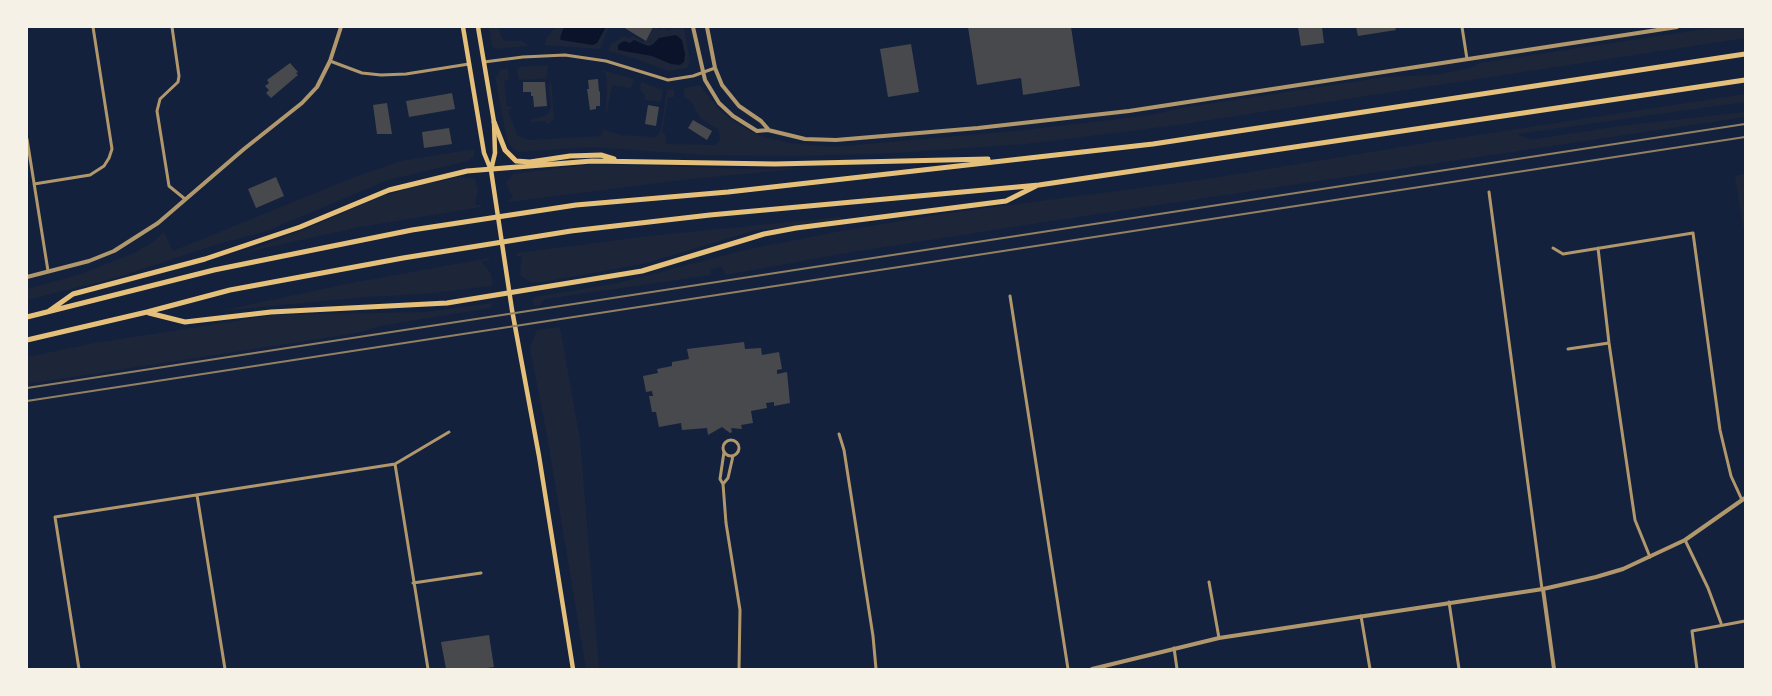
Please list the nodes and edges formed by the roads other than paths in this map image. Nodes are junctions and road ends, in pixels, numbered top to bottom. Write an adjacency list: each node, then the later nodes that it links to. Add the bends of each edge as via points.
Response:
1 (93, 27): 24 (street, via 112,149 104,166 90,175)
2 (172, 27): 27 (street, via 179,76 174,87 160,99 157,111 169,186)
3 (341, 27): 12 (street)
4 (463, 27): 14 (main road)
5 (478, 27): 13 (main road)
6 (693, 27): 16 (street)
7 (707, 27): 15 (street)
8 (1462, 27): 11 (street)
9 (1677, 27): 11 (street)
10 (1745, 54): 21 (highway, via 1154,144)
11 (1467, 59): 19 (street, via 1155,107 978,128 836,140 805,139)
12 (330, 61): 14 (street, via 362,73 381,75); 27 (street, via 317,87 302,103)
13 (484, 62): 16 (street, via 565,55 668,80); 18 (main road)
14 (469, 64): 23 (main road, via 484,153)
15 (715, 68): 16 (street); 19 (street, via 733,100 761,120)
16 (703, 73): 19 (street, via 725,110 757,131)
17 (1745, 80): 25 (highway)
18 (494, 122): 22 (highway, via 505,150 516,160 601,155); 23 (main road)
19 (768, 130)
20 (27, 139): 24 (street)
21 (1020, 159): 22 (highway, via 775,164); 35 (highway, via 576,205 412,230 214,270)
22 (621, 161): 23 (highway)
23 (491, 170): 32 (main road); 35 (highway, via 467,171 389,190 226,252 73,294)
24 (34, 184): 30 (street)
25 (1040, 184): 32 (highway, via 1006,201 796,228 642,271); 34 (highway, via 571,231 230,290)
26 (1489, 192): 53 (street)
27 (185, 199): 30 (street, via 158,223 114,250)
28 (1553, 248): 29 (street, via 1563,254)
29 (1598, 248): 38 (street); 47 (street, via 1693,233 1720,430 1731,476)
30 (48, 271): 31 (street)
31 (27, 277)
32 (509, 293): 34 (highway, via 425,305 271,312 185,322); 63 (main road)
33 (1010, 296): 66 (street)
34 (147, 312): 37 (highway)
35 (46, 314): 36 (highway)
36 (27, 318)
37 (27, 340)
38 (1609, 343): 39 (street); 49 (street, via 1635,520)
39 (1568, 349)
40 (449, 432): 44 (street)
41 (839, 434): 65 (street)
42 (724, 452): 43 (street); 43 (street, via 724,443 735,440 740,448); 45 (street, via 720,479)
43 (733, 456): 45 (street)
44 (395, 464): 46 (street); 52 (street)
45 (723, 484): 64 (street, via 740,610)
46 (196, 495): 60 (street, via 55,517); 61 (street)
47 (1744, 499): 48 (street)
48 (1684, 540): 49 (street); 57 (street)
49 (1650, 557): 53 (street, via 1623,569)
50 (481, 573): 52 (street)
51 (1209, 582): 58 (street)
52 (413, 583): 62 (street)
53 (1542, 589): 54 (street); 71 (street)
54 (1449, 602): 55 (street); 70 (street)
55 (1360, 616): 58 (street); 69 (street)
56 (1745, 621): 57 (street)
57 (1721, 624): 72 (street, via 1692,631)
58 (1219, 638): 59 (street)
59 (1174, 648): 67 (street); 68 (street)
60 (79, 669)
61 (225, 669)
62 (428, 669)
63 (573, 669)
64 (739, 669)
65 (876, 669)
66 (1068, 669)
67 (1092, 669)
68 (1177, 669)
69 (1370, 669)
70 (1459, 669)
71 (1554, 669)
72 (1697, 669)

